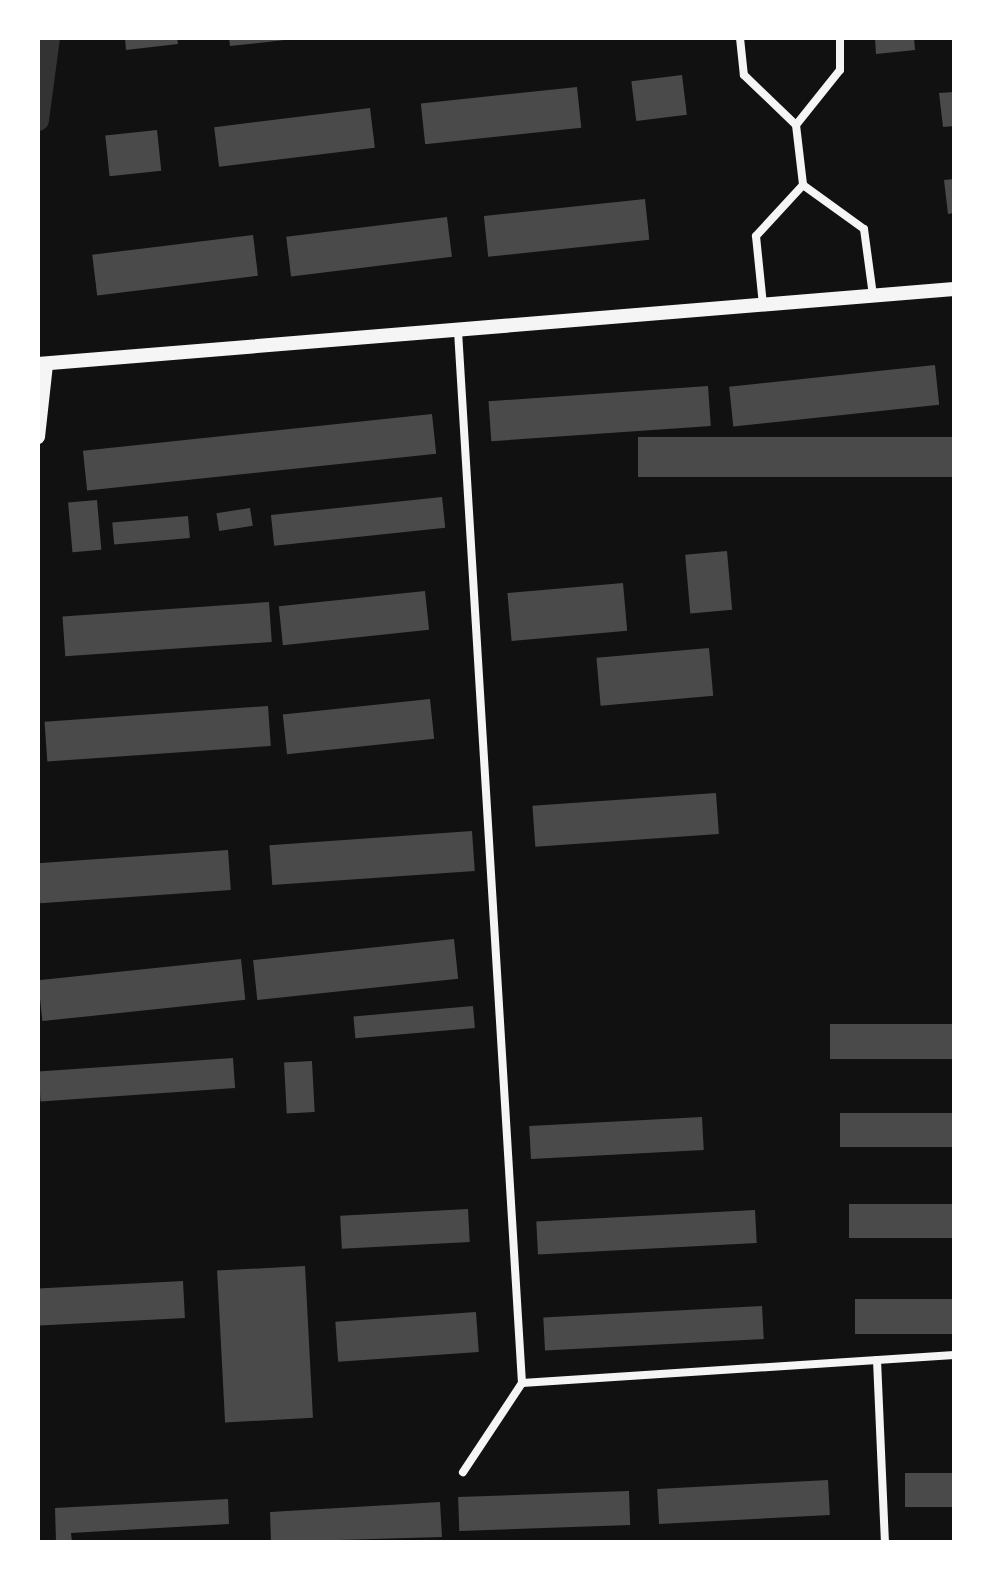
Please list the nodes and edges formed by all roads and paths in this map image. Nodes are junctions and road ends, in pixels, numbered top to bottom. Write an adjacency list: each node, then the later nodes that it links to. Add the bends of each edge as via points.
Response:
1 (740, 38): 3 (street, via 744,75)
2 (840, 38): 3 (street, via 840,70)
3 (796, 125): 4 (street)
4 (803, 185): 6 (street, via 864,229); 7 (street, via 756,236)
5 (954, 289): 6 (street)
6 (873, 296): 7 (street)
7 (763, 305): 8 (street)
8 (458, 331): 9 (street); 13 (street)
9 (43, 364): 10 (street)
10 (38, 437)
11 (954, 1355): 12 (street)
12 (877, 1360): 13 (street); 15 (street)
13 (522, 1383): 14 (street)
14 (463, 1472)
15 (885, 1542)

